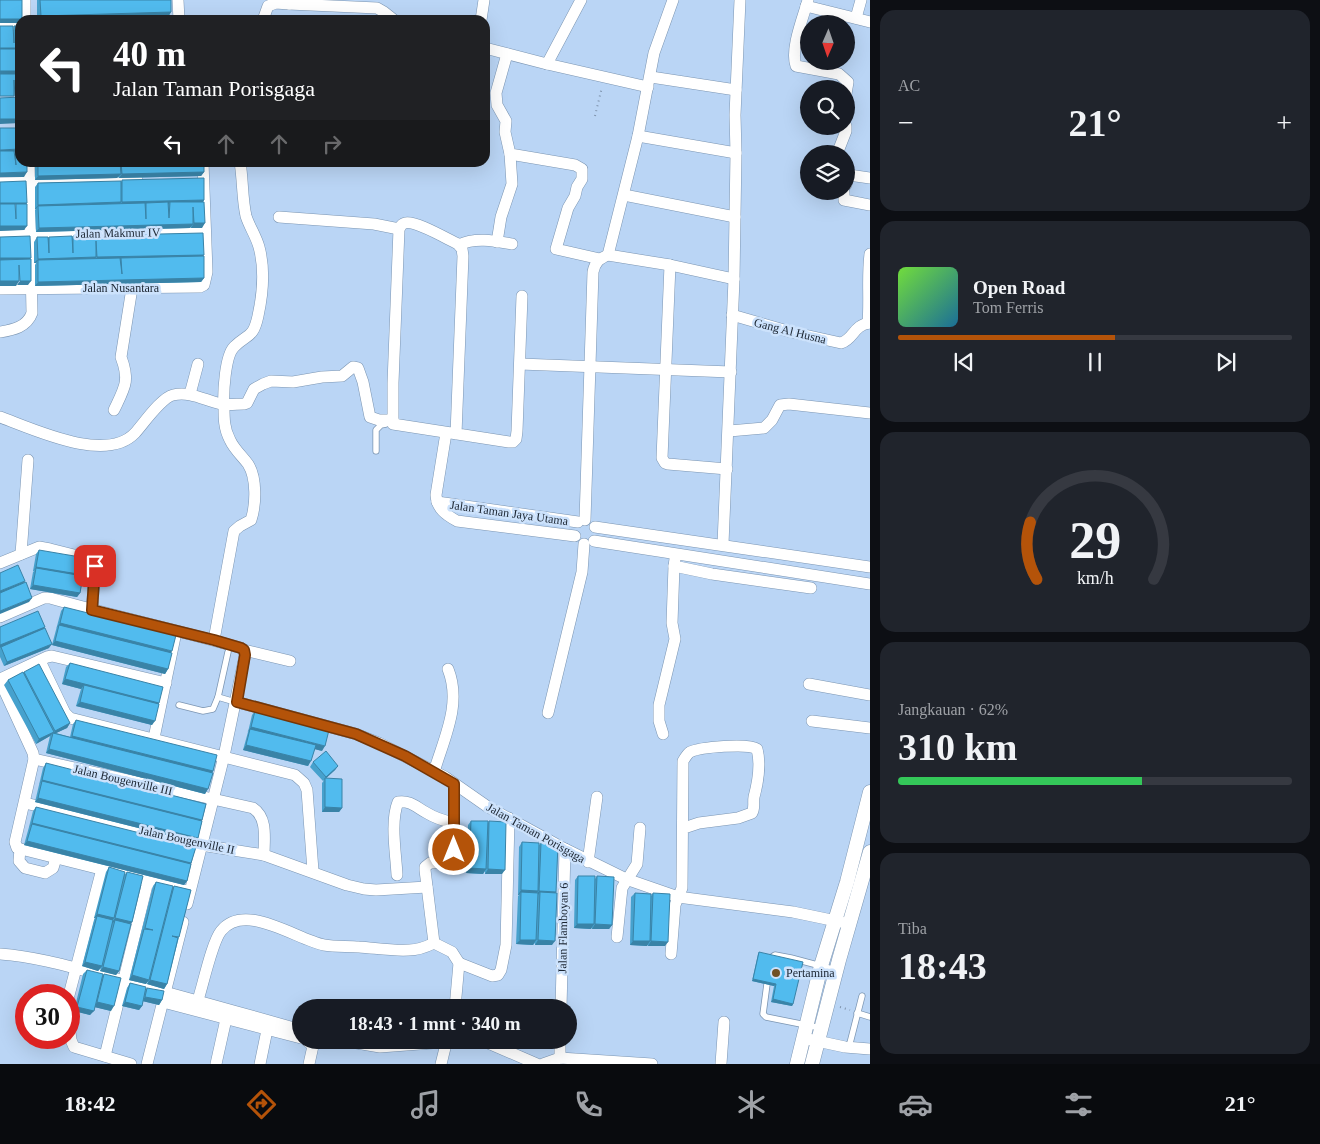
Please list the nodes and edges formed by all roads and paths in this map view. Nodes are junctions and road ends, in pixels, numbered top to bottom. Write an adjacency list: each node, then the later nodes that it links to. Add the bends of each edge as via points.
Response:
1 (25, 0): 10 (street)
2 (178, 0): 11 (street)
3 (484, 0): 14 (street)
4 (581, 0): 21 (street)
5 (673, 0): 24 (street, via 654,54)
6 (740, 0): 25 (street)
7 (861, 0): 15 (street)
8 (290, 2): 12 (street, via 272,3); 13 (street, via 376,8)
9 (807, 3): 15 (street); 23 (street, via 798,35 796,66 839,74)
10 (25, 15)
11 (179, 15)
12 (264, 15)
13 (388, 15)
14 (482, 15)
15 (856, 18): 16 (street)
16 (870, 22)
17 (15, 24): 18 (street)
18 (0, 25)
19 (490, 49): 20 (street)
20 (507, 54): 21 (street); 29 (street, via 496,93 497,105 506,121)
21 (547, 64): 22 (street)
22 (605, 77): 24 (street); 26 (path)
23 (846, 80)
24 (649, 82): 25 (street); 27 (street)
25 (736, 90): 28 (street)
26 (595, 116)
27 (638, 136): 28 (street); 38 (street)
28 (736, 153): 42 (street)
29 (510, 154): 47 (street, via 512,184); 51 (street, via 582,169 582,179 568,208 556,249)
30 (29, 167): 36 (street)
31 (202, 167): 44 (street, via 199,179)
32 (241, 167): 67 (street, via 246,216 262,261 261,297 253,333 231,351)
33 (855, 176): 34 (street)
34 (870, 178)
35 (146, 180): 36 (street)
36 (30, 182): 37 (street); 45 (street)
37 (0, 183)
38 (624, 195): 42 (street); 51 (street)
39 (844, 200): 40 (street)
40 (870, 205)
41 (279, 216): 43 (street)
42 (736, 217): 53 (street)
43 (399, 229): 49 (street, via 406,223 417,225); 71 (street)
44 (205, 230): 45 (street, Jalan Makmur IV); 55 (street, Jalan Nusantara, via 204,286)
45 (30, 235): 46 (street, Jalan Makmur IV); 54 (street)
46 (0, 236)
47 (496, 242): 48 (street); 49 (street, via 473,241)
48 (512, 244)
49 (459, 245): 73 (street, via 463,256)
50 (870, 254): 59 (street, via 867,282)
51 (604, 257): 52 (street); 63 (street, via 595,264 593,272)
52 (670, 266): 53 (street); 64 (street)
53 (734, 279): 58 (street)
54 (31, 288): 55 (street, Jalan Nusantara); 56 (street, Jalan Nusantara); 60 (street, via 30,319 26,324)
55 (132, 288): 68 (street, via 121,357 126,384)
56 (0, 289)
57 (522, 296): 62 (street)
58 (732, 315): 59 (street, Gang Al Husna, via 841,343 847,341 858,327); 65 (street)
59 (869, 323)
60 (0, 332)
61 (198, 364): 66 (street)
62 (520, 364): 63 (street); 73 (street, via 516,439 513,442)
63 (590, 367): 64 (street); 78 (street)
64 (666, 370): 65 (street); 76 (street, via 662,458 674,465)
65 (731, 372): 72 (street)
66 (190, 394): 67 (street); 70 (street, via 167,397 130,437 115,444 77,443)
67 (224, 404): 71 (street, via 247,403 254,389 271,381 293,382 342,376 353,367 358,368 363,382 370,417); 95 (street, via 225,428 253,476 254,513 251,520 234,531)
68 (114, 410)
69 (870, 413): 72 (street, via 780,404 764,428)
70 (0, 417)
71 (393, 422): 73 (street); 74 (lane, via 376,430)
72 (728, 431): 76 (street)
73 (451, 434): 77 (street)
74 (376, 451)
75 (28, 460): 82 (street)
76 (727, 469): 81 (street)
77 (437, 502): 78 (street, Jalan Taman Jaya Utama); 79 (street, Jalan Taman Jaya Utama, via 445,514 457,521)
78 (586, 523): 79 (street, via 576,527); 80 (street, via 596,534); 81 (street, Jalan Taman Jaya Utama)
79 (575, 536): 80 (street, via 580,542)
80 (589, 543): 83 (street); 108 (street)
81 (723, 544): 86 (street, Jalan Taman Jaya Utama)
82 (21, 554): 85 (street); 92 (street, via 43,548 90,559 95,566)
83 (675, 560): 84 (street); 88 (street); 111 (street, via 672,623 675,639 659,705)
84 (715, 560): 87 (street); 88 (street)
85 (0, 563)
86 (870, 567)
87 (794, 572): 89 (street); 90 (street)
88 (712, 574): 90 (street)
89 (870, 584)
90 (792, 586): 91 (street)
91 (811, 588)
92 (92, 610): 93 (street, via 44,598); 94 (street)
93 (0, 616)
94 (176, 631): 95 (street); 102 (street)
95 (214, 640): 96 (street)
96 (244, 650): 99 (street); 106 (street)
97 (228, 652): 105 (lane)
98 (40, 661): 101 (street); 102 (street, via 52,656); 112 (street, via 68,716)
99 (290, 661)
100 (448, 669): 115 (street, via 454,690 453,711)
101 (0, 680): 114 (street)
102 (166, 683): 112 (street)
103 (809, 684): 104 (street)
104 (870, 695)
105 (218, 697): 106 (lane); 107 (lane, via 210,711)
106 (237, 702): 113 (street); 115 (street, Jalan Taman Porisgaga, via 356,734)
107 (179, 705)
108 (548, 713)
109 (812, 721): 110 (street)
110 (870, 728)
111 (663, 734)
112 (154, 738): 113 (street)
113 (224, 756): 119 (street); 134 (street, via 295,775 304,783)
114 (34, 759): 119 (street, Jalan Bougenville III); 120 (street)
115 (434, 772): 116 (street, Jalan Taman Porisgaga)
116 (454, 784): 121 (street, Jalan Taman Porisgaga); 122 (street)
117 (870, 792): 141 (street)
118 (596, 797): 131 (street)
119 (213, 800): 125 (street); 129 (street, Jalan Bougenville III, via 253,808 261,815)
120 (25, 803): 125 (street, Jalan Bougenville II); 126 (street, via 15,842)
121 (509, 818): 127 (street, Jalan Taman Porisgaga); 148 (street, via 506,945 501,970 492,976)
122 (454, 823): 135 (street, via 426,813 409,802 398,802 395,836); 138 (street, via 454,857 448,862 427,865)
123 (640, 828): 136 (street, via 637,864)
124 (684, 828): 124 (street, via 683,761 688,754 742,746 757,748 759,779 752,813); 140 (street, via 682,888)
125 (202, 846): 129 (street, Jalan Bougenville II); 139 (street)
126 (20, 849): 130 (street); 130 (street, via 19,861 32,870 46,873 53,868)
127 (565, 849): 131 (street, Jalan Taman Porisgaga); 158 (street, Jalan Flamboyan 6)
128 (870, 852): 133 (street)
129 (264, 855): 134 (street, Jalan Bougenville II)
130 (56, 858): 132 (street)
131 (588, 862): 136 (street, Jalan Taman Porisgaga)
132 (102, 869): 137 (street); 150 (street)
133 (868, 869): 142 (street)
134 (313, 871): 138 (street, Jalan Bougenville II, via 347,885 376,890)
135 (397, 875)
136 (626, 879): 140 (street, Jalan Taman Porisgaga); 143 (street, via 622,888)
137 (148, 880): 139 (street); 152 (street)
138 (427, 887): 144 (street)
139 (190, 891): 155 (street)
140 (678, 897): 141 (street, Jalan Taman Porisgaga); 146 (street)
141 (835, 920): 142 (street, Jalan Taman Porisgaga); 149 (street)
142 (850, 923): 151 (street)
143 (617, 937)
144 (434, 943): 148 (street, via 452,952); 159 (street, via 408,950 322,945 265,923 239,921 226,926 215,939)
145 (0, 954): 150 (street)
146 (671, 954)
147 (772, 957): 149 (lane)
148 (459, 964): 157 (street)
149 (822, 966): 151 (lane); 165 (street)
150 (75, 968): 152 (street); 153 (street)
151 (836, 970): 169 (street)
152 (124, 981): 155 (street); 178 (street)
153 (71, 984)
154 (766, 984): 165 (lane, via 763,1014 766,1017)
155 (164, 996): 159 (street); 163 (street); 181 (street)
156 (862, 996): 161 (lane)
157 (456, 999)
158 (561, 999)
159 (198, 1000): 166 (street)
160 (834, 1006): 161 (path)
161 (854, 1012): 162 (lane); 171 (lane)
162 (870, 1017)
163 (226, 1019): 167 (street); 182 (street)
164 (724, 1022): 189 (street)
165 (807, 1024): 169 (lane); 170 (street)
166 (292, 1027)
167 (267, 1030): 168 (street); 183 (street)
168 (292, 1036)
169 (823, 1037): 170 (street); 171 (street); 191 (street)
170 (803, 1038): 190 (street)
171 (847, 1047): 177 (street)
172 (80, 1049): 178 (street)
173 (312, 1049): 184 (street)
174 (444, 1049): 185 (street)
175 (502, 1049): 186 (street)
176 (560, 1049): 179 (street)
177 (870, 1049)
178 (105, 1056): 180 (street)
179 (560, 1058): 187 (street); 188 (street)
180 (132, 1064)
181 (147, 1064)
182 (216, 1064)
183 (260, 1064)
184 (309, 1064)
185 (441, 1064)
186 (537, 1064)
187 (543, 1064)
188 (652, 1064)
189 (721, 1064)
190 (797, 1064)
191 (812, 1064)

